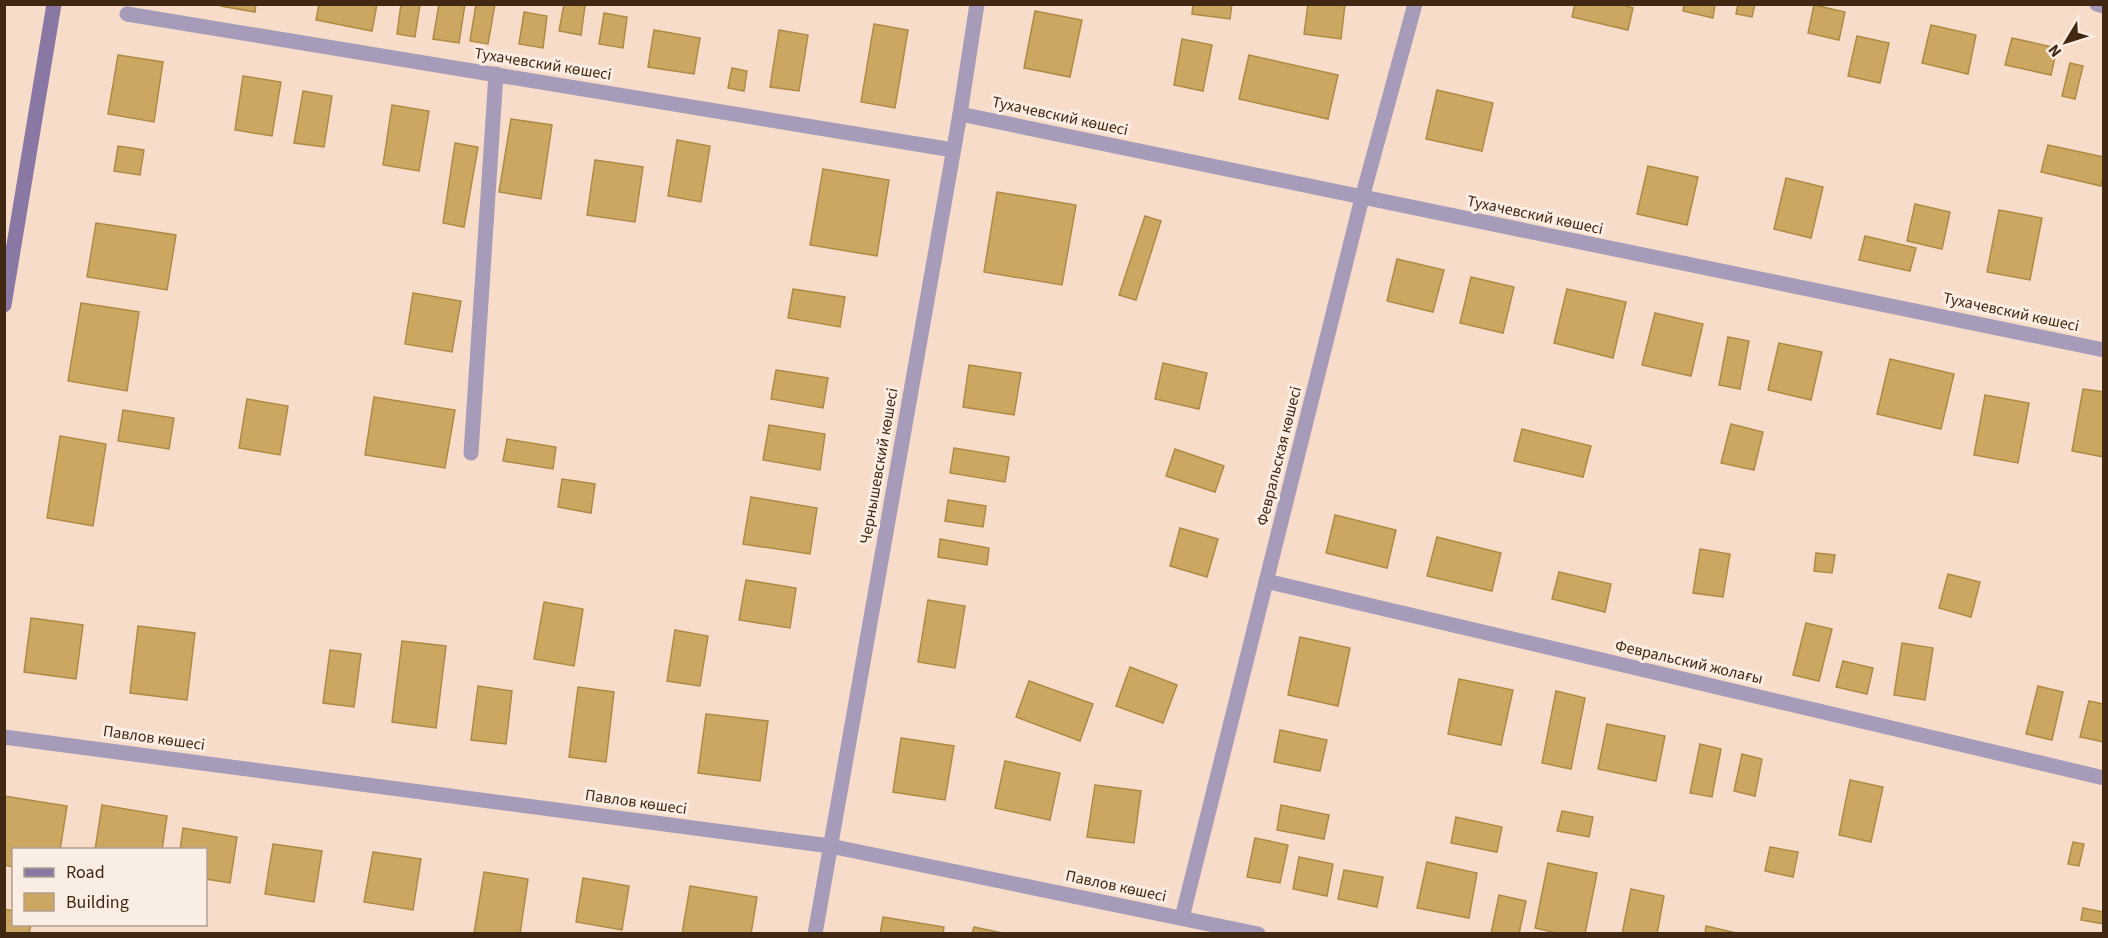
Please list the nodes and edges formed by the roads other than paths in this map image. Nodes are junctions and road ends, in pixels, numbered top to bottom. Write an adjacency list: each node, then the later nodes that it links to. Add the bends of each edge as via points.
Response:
1 (54, 4): 11 (main road)
2 (977, 4): 8 (street, Чернышевский көшесі)
3 (1415, 4): 10 (street, Февральская көшесі)
4 (2097, 4): 5 (street)
5 (2103, 6)
6 (127, 14): 7 (street, Тухачевский көшесі)
7 (496, 74): 9 (street, Тухачевский көшесі); 13 (street)
8 (960, 114): 9 (street, Чернышевский көшесі); 10 (street, Тухачевский көшесі)
9 (953, 150): 17 (street, Чернышевский көшесі)
10 (1362, 198): 12 (street, Тухачевский көшесі); 14 (street, Февральская көшесі)
11 (4, 305)
12 (2103, 350)
13 (471, 453)
14 (1266, 581): 16 (street, Февральский жолағы); 18 (street, Февральская көшесі)
15 (4, 737): 17 (street, Павлов көшесі)
16 (2103, 778)
17 (830, 846): 18 (street, Павлов көшесі); 19 (street, Чернышевский көшесі)
18 (1182, 918): 20 (street, Павлов көшесі)
19 (815, 933)
20 (1258, 933)

